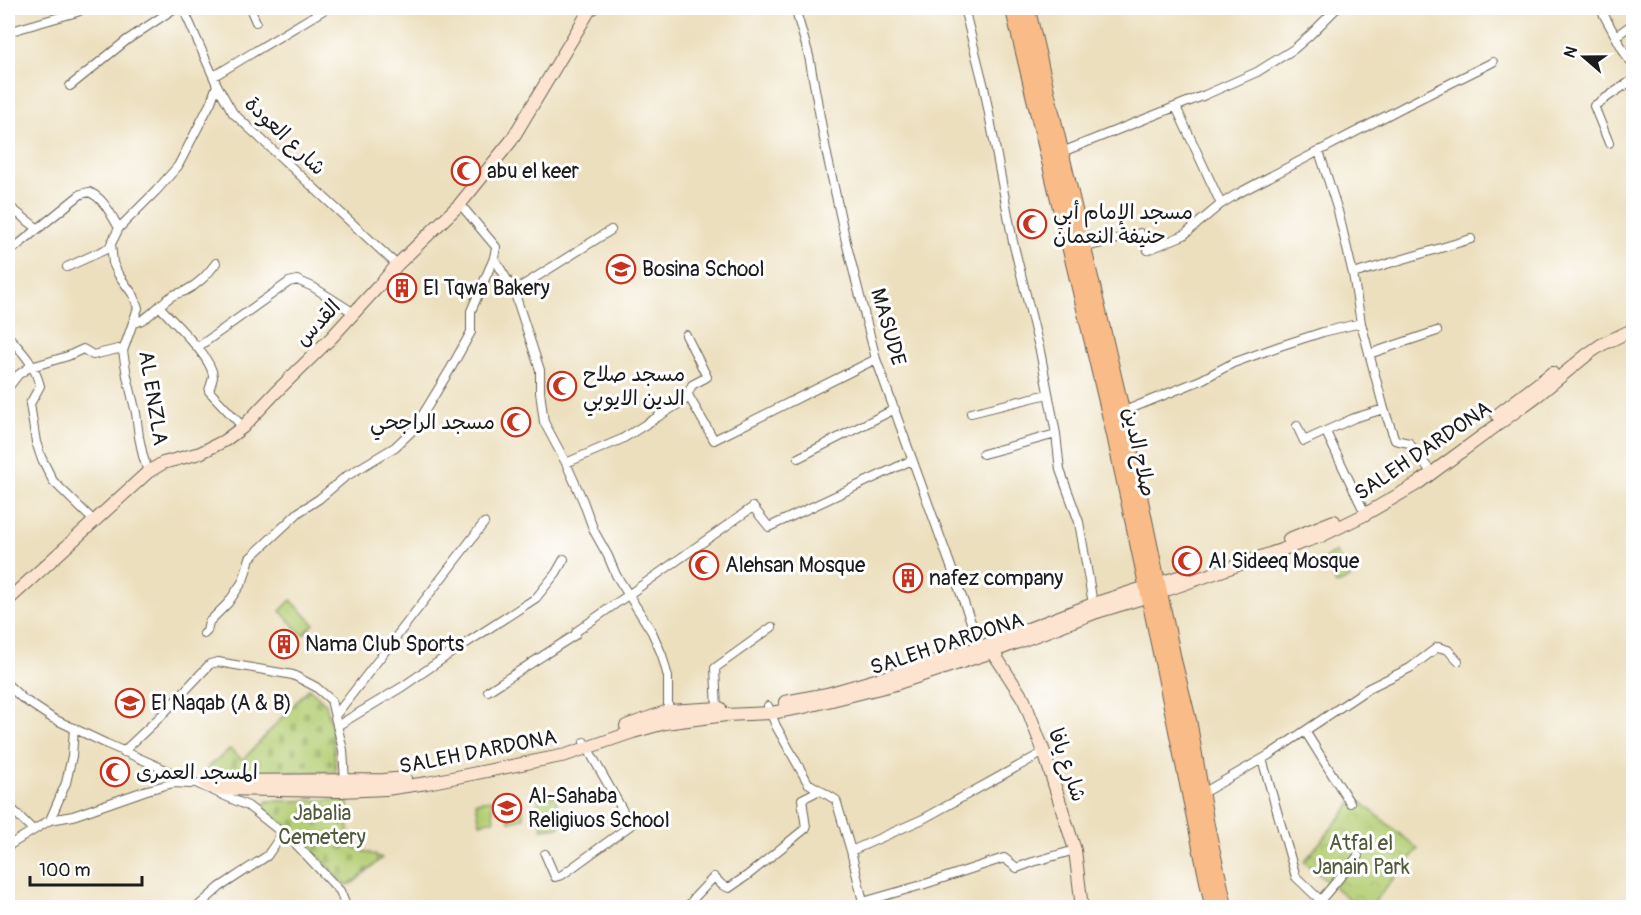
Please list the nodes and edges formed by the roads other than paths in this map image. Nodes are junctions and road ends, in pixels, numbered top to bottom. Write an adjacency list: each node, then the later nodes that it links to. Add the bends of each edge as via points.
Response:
1 (85, 8): 15 (street)
2 (175, 8): 22 (street)
3 (183, 8): 19 (street, شارع العودة)
4 (250, 8): 13 (street)
5 (327, 8): 19 (street)
6 (795, 8): 55 (street, MASUDE)
7 (964, 8): 58 (street)
8 (1013, 8): 78 (highway, صلاح الدين)
9 (1027, 8): 26 (highway, صلاح الدين)
10 (1337, 8): 23 (street, via 1294,49 1257,72)
11 (1601, 8): 16 (street)
12 (588, 9): 27 (street, القدس, via 510,141)
13 (256, 22)
14 (1634, 23): 16 (street)
15 (8, 32)
16 (1616, 36): 18 (street)
17 (1493, 62): 25 (street)
18 (1634, 65)
19 (214, 76): 21 (street, شارع العودة)
20 (1634, 80): 24 (street, via 1594,106)
21 (217, 85): 31 (street, via 178,166); 39 (street, شارع العودة, via 233,113)
22 (70, 86)
23 (1176, 107): 26 (street); 28 (street)
24 (1609, 143)
25 (1319, 151): 28 (street); 41 (street)
26 (1062, 152): 35 (highway, صلاح الدين)
27 (460, 204): 37 (street, via 496,247); 39 (street, القدس)
28 (1221, 204): 35 (street, via 1184,235 1148,250 1140,233)
29 (8, 209): 30 (street)
30 (37, 228): 31 (street, via 89,192 104,203); 36 (street)
31 (119, 228): 34 (street)
32 (611, 231): 42 (street)
33 (1471, 239): 41 (street)
34 (111, 247): 40 (street); 46 (street, AL ENZLA, via 113,263 138,308)
35 (1083, 248): 62 (highway, صلاح الدين)
36 (8, 253)
37 (494, 258): 42 (street); 83 (street, via 471,311 471,332 414,429 395,447 298,512 250,558 243,582 209,622)
38 (216, 263): 43 (street, via 198,285 173,295)
39 (397, 265): 44 (street, القدس)
40 (67, 267)
41 (1353, 274): 47 (street)
42 (514, 291): 71 (street, via 540,370 544,422)
43 (160, 307): 46 (street, via 143,321); 52 (street)
44 (354, 313): 52 (street, via 297,280); 65 (street, القدس)
45 (1634, 320): 72 (street, SALEH DARDONA, via 1598,339)
46 (134, 323): 53 (street, AL ENZLA)
47 (1361, 323): 54 (street); 62 (street, via 1233,363)
48 (1634, 329): 78 (street, SALEH DARDONA, via 1601,345 1437,470 1364,515 1321,536)
49 (1437, 331): 54 (street)
50 (686, 335): 59 (street, via 707,377 692,385)
51 (8, 336): 56 (street)
52 (198, 347): 65 (street, via 213,376 209,391)
53 (123, 351): 56 (street, via 93,355 83,349); 73 (street, AL ENZLA)
54 (1369, 354): 61 (street)
55 (876, 359): 59 (street, via 714,440); 60 (street, MASUDE)
56 (34, 367): 57 (street, via 18,375); 75 (street, via 40,386 30,404 40,457 53,481)
57 (8, 388)
58 (1048, 394): 63 (street); 67 (street)
59 (688, 395): 71 (street, via 622,439)
60 (895, 409): 69 (street); 70 (street, MASUDE)
61 (1384, 409): 66 (street); 72 (street, via 1395,440 1409,443)
62 (1122, 412): 78 (highway, صلاح الدين)
63 (971, 413)
64 (1297, 426): 66 (street, via 1304,441)
65 (243, 427): 73 (street, القدس, via 200,453 163,463)
66 (1326, 432): 74 (street)
67 (1056, 434): 68 (street); 81 (street, via 1060,470 1079,522)
68 (983, 454)
69 (798, 458)
70 (912, 460): 79 (street, via 769,527 753,507); 84 (street, MASUDE)
71 (566, 463): 79 (street, via 594,531)
72 (1428, 468): 74 (street, SALEH DARDONA)
73 (148, 472): 75 (street, القدس)
74 (1362, 507): 78 (street, SALEH DARDONA, via 1326,525)
75 (94, 521): 80 (street, القدس)
76 (484, 524): 91 (street)
77 (564, 559): 92 (street, via 536,598)
78 (1154, 590): 81 (street, SALEH DARDONA); 84 (street, SALEH DARDONA); 102 (highway, صلاح الدين, via 1189,722); 119 (highway, صلاح الدين)
79 (628, 595): 87 (street, via 575,635); 90 (street, via 662,654 668,677)
80 (8, 600)
81 (1093, 604): 84 (street, SALEH DARDONA)
82 (772, 627): 88 (street, via 715,668)
83 (204, 634)
84 (987, 648): 89 (street, SALEH DARDONA); 97 (street, شارع يافا, via 1023,700)
85 (1458, 661): 94 (street, via 1448,650 1438,647)
86 (8, 685): 93 (street, via 52,718)
87 (488, 691)
88 (717, 709): 89 (street, SALEH DARDONA); 90 (street, SALEH DARDONA)
89 (769, 709): 95 (street, SALEH DARDONA, via 665,723); 101 (street, via 808,783)
90 (668, 711): 95 (street, SALEH DARDONA)
91 (335, 716): 92 (street); 96 (street, via 331,700 293,675 212,662)
92 (337, 726): 99 (street)
93 (74, 728): 96 (street); 105 (street, via 66,783)
94 (1305, 731): 98 (street); 103 (street)
95 (586, 745): 99 (street, SALEH DARDONA, via 428,774); 100 (street, SALEH DARDONA, via 546,760 386,789 216,789); 111 (street, via 631,825 562,875 555,877)
96 (123, 752): 100 (street)
97 (1044, 752): 109 (street, شارع يافا); 110 (street, via 923,819)
98 (1262, 759): 102 (street); 113 (street, via 1296,877)
99 (345, 781): 100 (street, SALEH DARDONA)
100 (201, 784): 105 (street, SALEH DARDONA, via 174,783); 107 (street, via 248,806)
101 (820, 790): 110 (street, via 836,800); 117 (street, via 802,799 806,828 729,888 714,878)
102 (1202, 794): 120 (highway, صلاح الدين)
103 (1350, 803)
104 (8, 805): 106 (street)
105 (50, 820): 106 (street, SALEH DARDONA)
106 (33, 830): 108 (street, SALEH DARDONA)
107 (283, 833): 115 (street, via 267,856); 116 (street, via 340,891)
108 (8, 846)
109 (1075, 850): 114 (street, via 1017,868 1004,858); 118 (street, شارع يافا)
110 (851, 851): 114 (street)
111 (545, 854)
112 (1358, 856): 113 (street)
113 (1320, 900): 121 (street)
114 (864, 905)
115 (196, 908)
116 (347, 908)
117 (687, 908)
118 (1082, 908)
119 (1213, 908)
120 (1225, 908)
121 (1314, 908)

